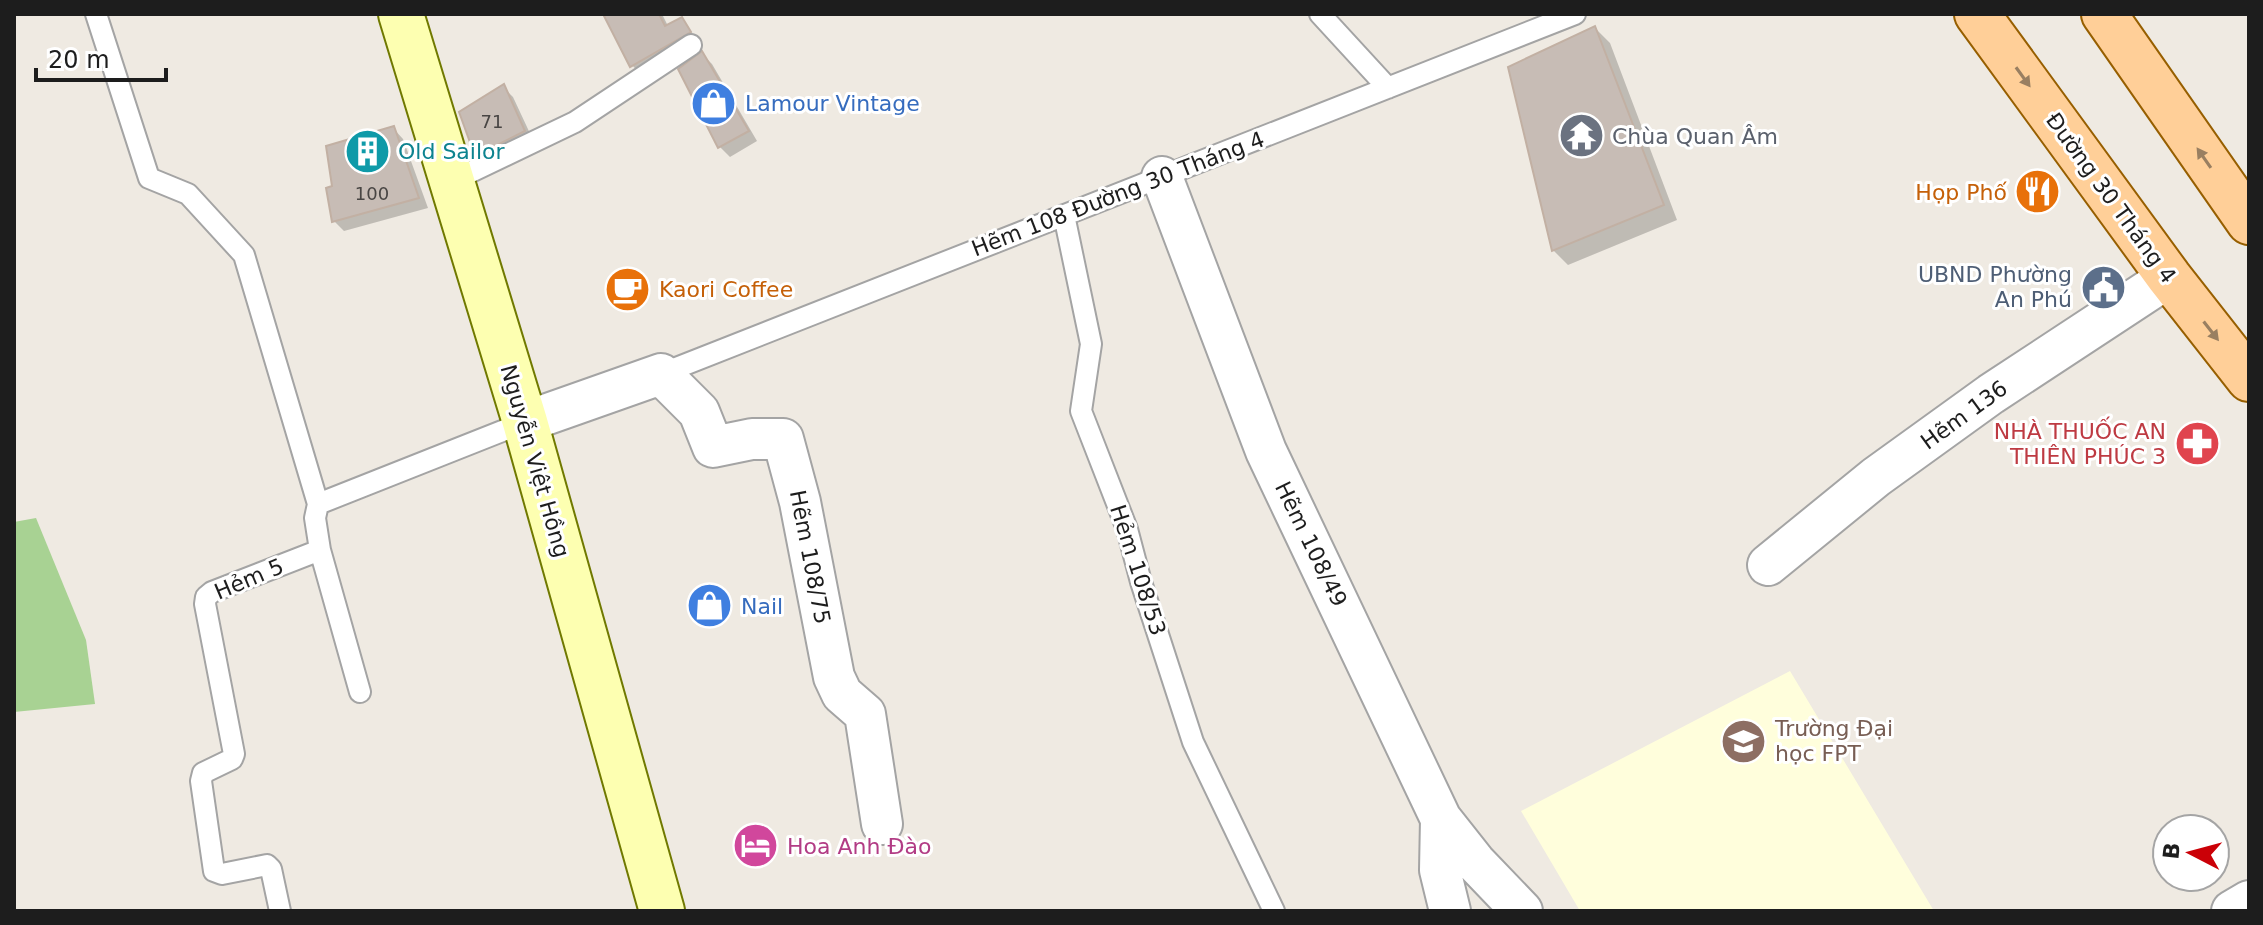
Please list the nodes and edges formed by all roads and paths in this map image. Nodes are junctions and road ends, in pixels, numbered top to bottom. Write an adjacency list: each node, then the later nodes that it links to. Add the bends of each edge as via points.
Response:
1 (96, 14): 17 (lane, via 149,178 188,194 244,255)
2 (401, 14): 10 (street, Nguyễn Việt Hồng)
3 (1320, 14): 8 (lane)
4 (1575, 14): 8 (lane, Hẽm 108 Đường 30 Tháng 4)
5 (1977, 14): 13 (main road, Đường 30 Tháng 4, one-way to 13)
6 (2104, 14): 12 (main road, one-way to 6)
7 (691, 45): 10 (lane, via 575,122)
8 (1388, 88): 9 (lane, Hẽm 108 Đường 30 Tháng 4)
9 (1162, 177): 11 (lane, Hẽm 108 Đường 30 Tháng 4); 21 (street, Hẽm 108/49, via 1266,451)
10 (452, 181): 16 (street, Nguyễn Việt Hồng)
11 (1064, 215): 14 (lane, Hẽm 108 Đường 30 Tháng 4); 26 (lane, Hẻm 108/53, via 1091,344 1081,411 1127,529 1193,742)
12 (2249, 222)
13 (2169, 277): 15 (main road, Đường 30 Tháng 4, one-way to 15); 19 (street, Hẽm 136, via 1991,394 1876,477)
14 (661, 374): 16 (street); 22 (street, Hẽm 108/75, via 699,412 713,447 783,439 834,677 842,694 865,714)
15 (2249, 379)
16 (525, 422): 17 (lane); 25 (street, Nguyễn Việt Hồng)
17 (318, 504): 18 (lane)
18 (320, 550): 20 (lane); 24 (lane, Hẻm 5, via 206,597 205,604 234,754 203,773 201,781 214,871 222,874 262,864 271,869)
19 (1768, 565)
20 (360, 692)
21 (1441, 819): 27 (street, Hẽm 108/49, via 1440,870); 28 (street)
22 (882, 824)
23 (2249, 901): 29 (street)
24 (280, 911)
25 (662, 911)
26 (1274, 911)
27 (1450, 911)
28 (1522, 911)
29 (2232, 911)

